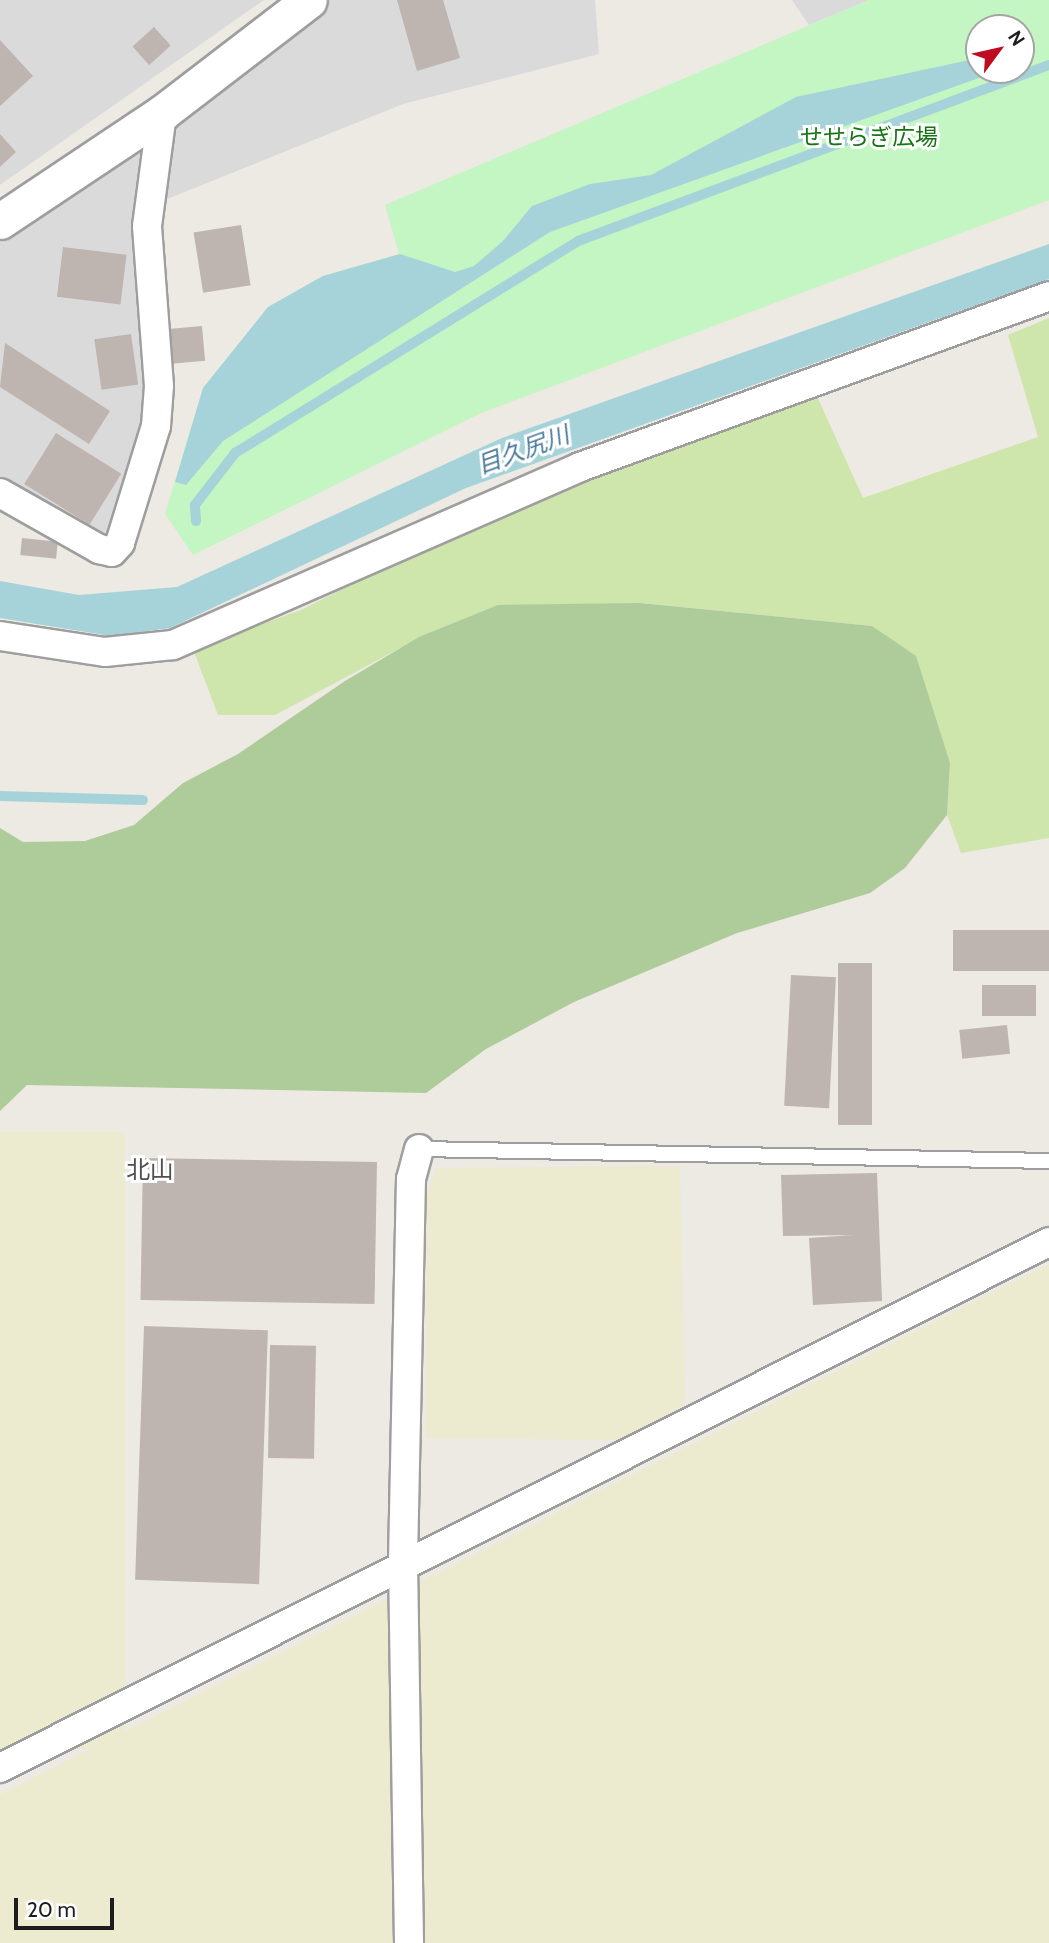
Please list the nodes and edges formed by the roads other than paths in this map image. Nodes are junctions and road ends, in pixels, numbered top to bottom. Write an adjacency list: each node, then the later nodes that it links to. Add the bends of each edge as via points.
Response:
1 (309, 0): 2 (street)
2 (162, 113): 3 (street); 5 (street, via 147,226 159,386 156,426 120,543 112,552 99,549)
3 (0, 221)
4 (1049, 296): 6 (street, via 580,467 173,645 105,652)
5 (0, 493)
6 (0, 636)
7 (419, 1149): 8 (lane); 10 (street, via 411,1179)
8 (1049, 1161)
9 (1049, 1242): 10 (street)
10 (403, 1560): 11 (street); 12 (street)
11 (0, 1768)
12 (409, 1943)

